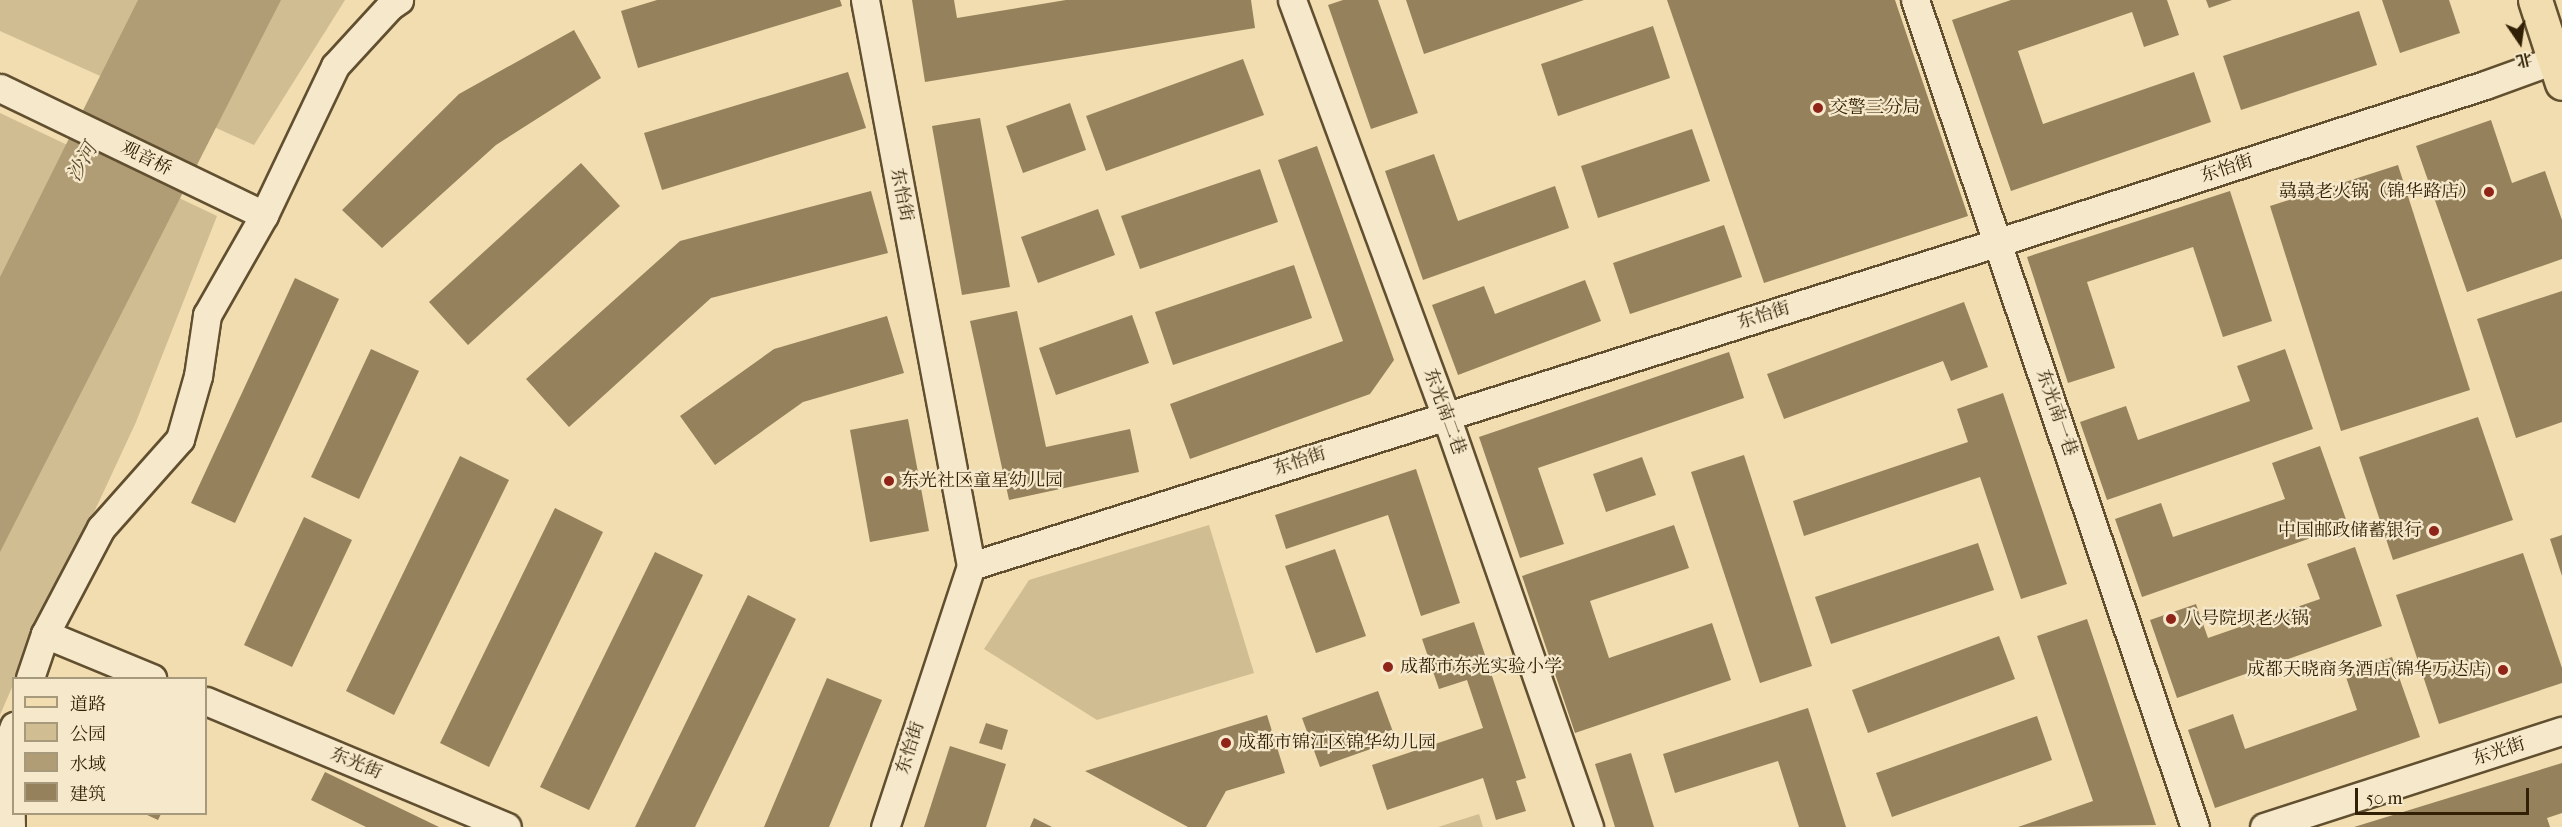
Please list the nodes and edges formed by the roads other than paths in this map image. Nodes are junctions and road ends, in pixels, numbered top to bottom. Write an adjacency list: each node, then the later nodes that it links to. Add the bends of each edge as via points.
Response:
1 (399, 0): 8 (street, via 335,66)
2 (865, 0): 11 (street, 东怡街)
3 (1292, 0): 10 (street, 东光南二巷)
4 (1915, 0): 9 (street, 东光南一巷)
5 (2535, 0): 6 (main road)
6 (2558, 72): 9 (street, 东怡街, via 2485,85)
7 (0, 88): 8 (street, 观音桥)
8 (264, 215): 12 (street, via 207,315 198,376 180,439 100,528)
9 (1999, 242): 10 (street, 东怡街); 22 (street, 东光南一巷)
10 (1446, 416): 11 (street, 东怡街); 21 (street, 东光南二巷)
11 (971, 566): 20 (street, 东怡街)
12 (45, 634): 13 (street); 14 (street)
13 (30, 677)
14 (150, 677)
15 (207, 701): 19 (street, 东光街)
16 (2562, 731): 23 (street, 东光街)
17 (12, 732): 18 (street)
18 (11, 827)
19 (507, 827)
20 (885, 827)
21 (1589, 827)
22 (2195, 827)
23 (2264, 827)

